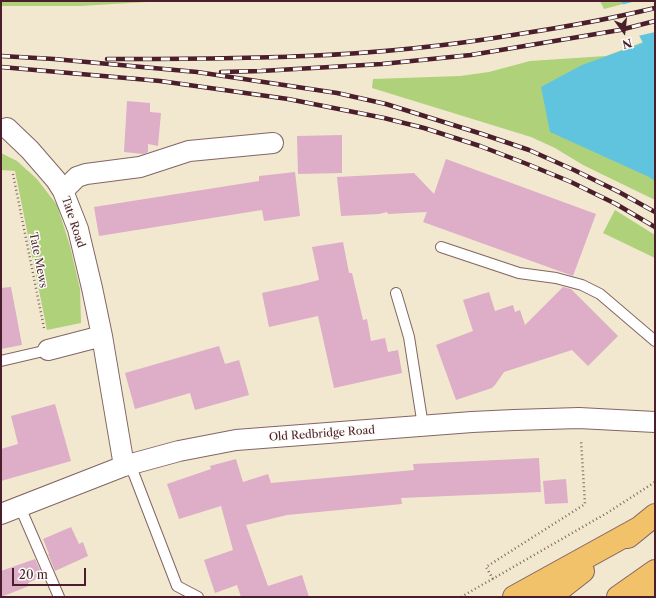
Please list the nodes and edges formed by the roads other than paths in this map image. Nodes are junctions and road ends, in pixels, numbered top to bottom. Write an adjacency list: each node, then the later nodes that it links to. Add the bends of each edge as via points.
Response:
1 (7, 128): 3 (street, Tate Road, via 30,150)
2 (273, 142): 3 (street, via 189,151 140,167 86,174 77,177)
3 (63, 191): 6 (street, Tate Road, via 78,230)
4 (441, 247): 7 (lane, via 519,273 556,278 582,285 600,294)
5 (396, 293): 11 (lane, via 409,337)
6 (102, 336): 8 (street); 12 (street, Tate Road)
7 (655, 341)
8 (48, 350): 9 (lane)
9 (1, 361)
10 (655, 422): 11 (street, Old Redbridge Road, via 579,418)
11 (423, 426): 12 (street, Old Redbridge Road, via 236,440 179,451)
12 (127, 465): 13 (street, Old Redbridge Road); 19 (lane, via 177,586)
13 (20, 507): 14 (street, Old Redbridge Road); 18 (lane)
14 (1, 514)
15 (647, 521): 20 (main road); 21 (main road)
16 (655, 570): 22 (main road)
17 (655, 588): 23 (main road)
18 (59, 597)
19 (198, 597)
20 (514, 597)
21 (550, 597)
22 (618, 597)
23 (646, 597)

